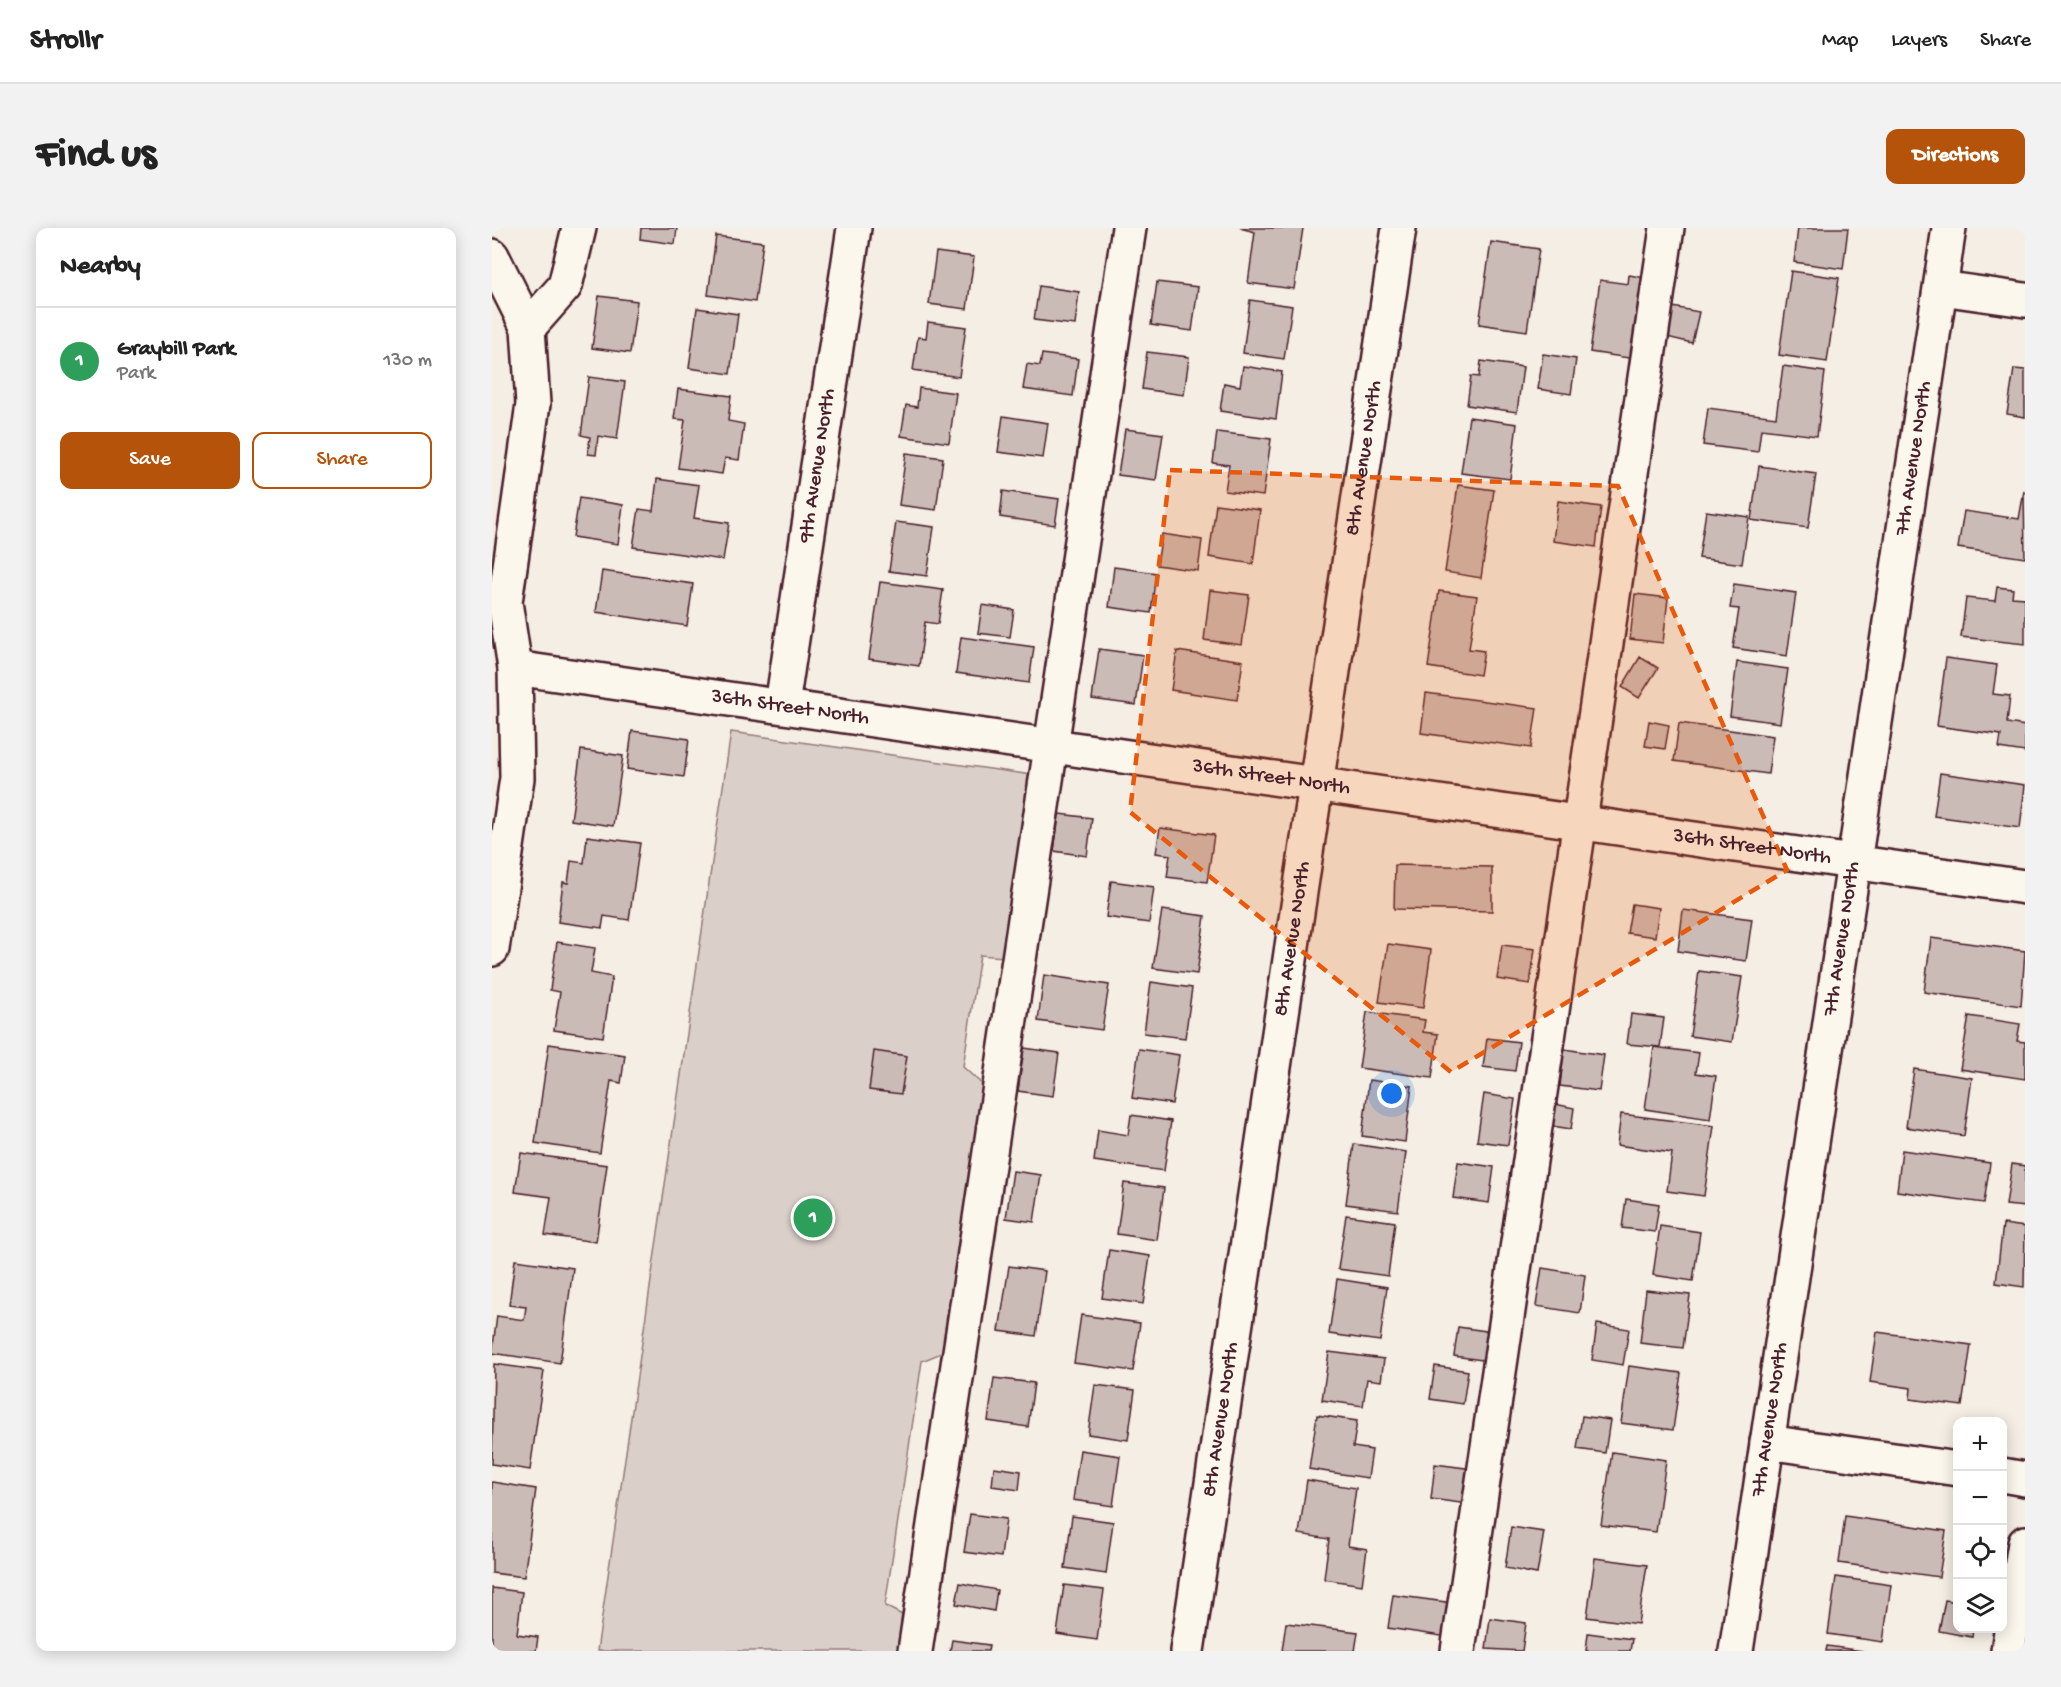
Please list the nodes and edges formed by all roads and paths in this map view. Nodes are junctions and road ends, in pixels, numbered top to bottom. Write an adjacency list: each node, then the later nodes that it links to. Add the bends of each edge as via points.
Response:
1 (579, 228): 10 (street, via 565,286)
2 (854, 228): 12 (street, 9th Avenue North)
3 (1129, 228): 13 (street)
4 (1399, 228): 14 (street, 8th Avenue North)
5 (1667, 228): 15 (street)
6 (1949, 228): 8 (street, 7th Avenue North)
7 (492, 256): 10 (street)
8 (1941, 288): 9 (street); 16 (street, 7th Avenue North)
9 (2025, 300)
10 (528, 328): 11 (street, via 533,404 505,602)
11 (515, 668): 12 (street, 36th Street North); 18 (street, via 518,778)
12 (782, 705): 13 (street, 36th Street North)
13 (1051, 747): 14 (street, 36th Street North); 24 (street)
14 (1316, 782): 15 (street, 36th Street North); 25 (street, 8th Avenue North)
15 (1580, 822): 16 (street, 36th Street North); 26 (street)
16 (1853, 862): 17 (street, 36th Street North); 19 (street, 7th Avenue North)
17 (2025, 887)
18 (492, 949)
19 (1767, 1442): 20 (street); 27 (street, 7th Avenue North)
20 (1953, 1468)
21 (2007, 1476): 22 (street)
22 (2025, 1479)
23 (2025, 1543): 28 (street)
24 (915, 1651)
25 (1187, 1651)
26 (1458, 1651)
27 (1736, 1651)
28 (2008, 1651)

